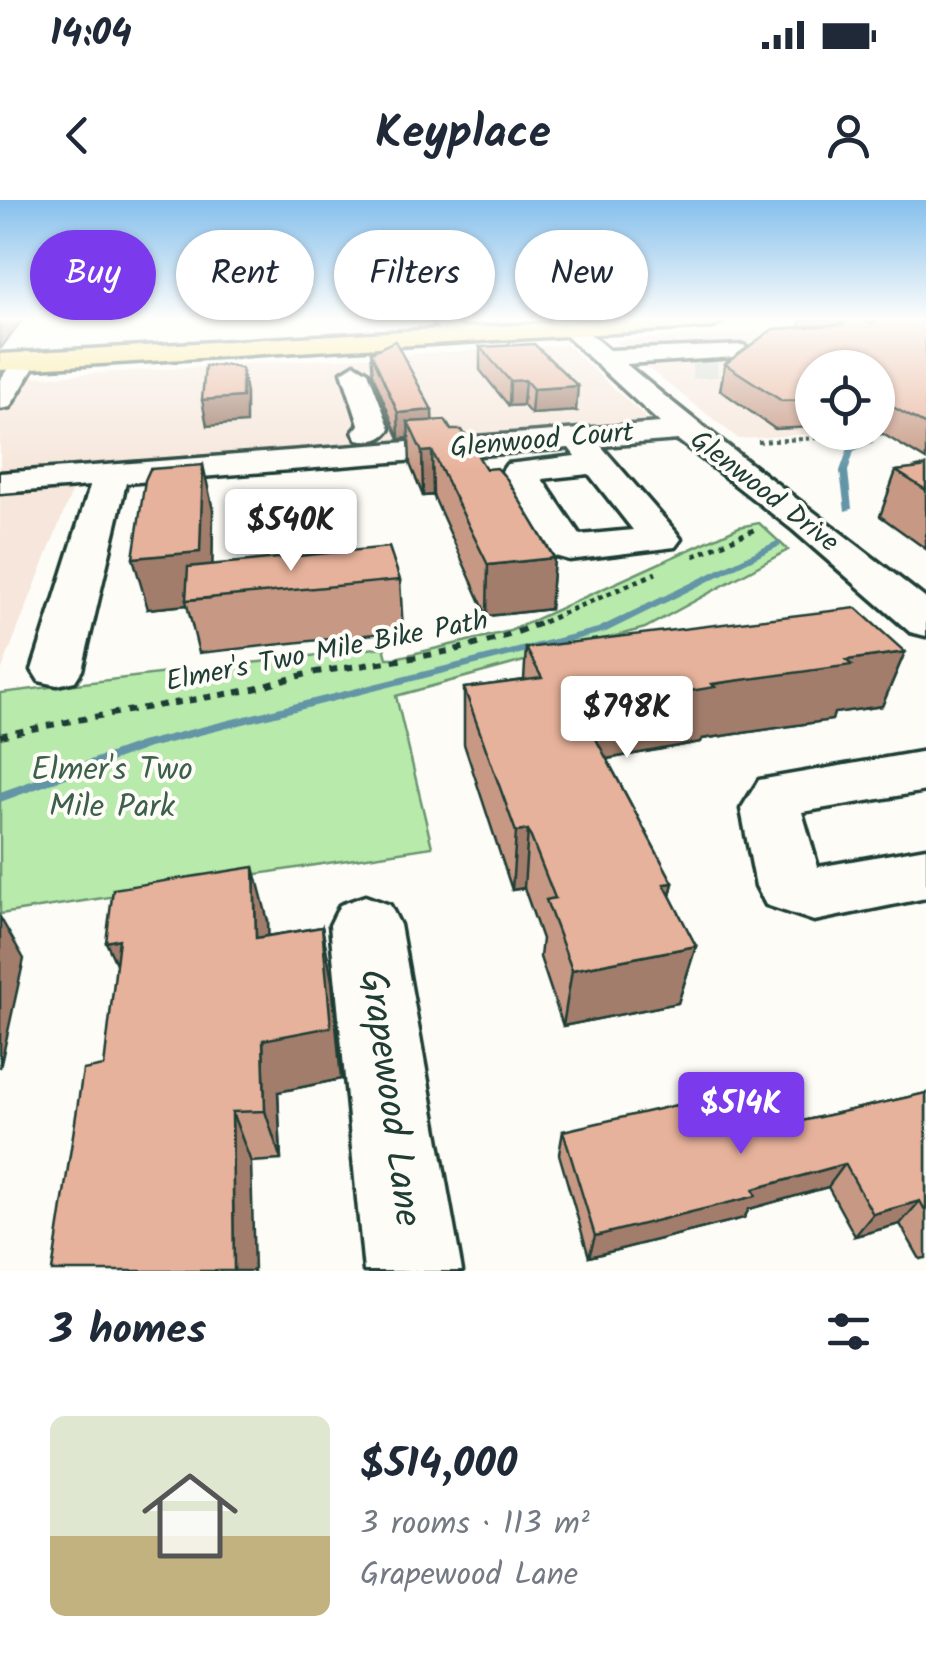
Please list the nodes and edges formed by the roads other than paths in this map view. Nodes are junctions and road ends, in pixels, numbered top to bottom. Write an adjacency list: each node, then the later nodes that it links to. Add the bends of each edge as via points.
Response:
1 (11, 370): 4 (street)
2 (619, 370): 6 (street, Glenwood Drive)
3 (355, 372): 5 (street, via 375,429)
4 (0, 401)
5 (368, 432)
6 (695, 439): 7 (street, Glenwood Court, via 588,451); 10 (street, Glenwood Drive)
7 (112, 475): 8 (street, Glenwood Court); 12 (street)
8 (11, 493)
9 (926, 575): 10 (street)
10 (878, 582): 11 (street, Glenwood Drive)
11 (926, 622)
12 (57, 670)
13 (926, 771): 14 (street, via 780,796 771,809 790,886 814,894)
14 (926, 874)
15 (365, 925): 16 (street, Grapewood Lane)
16 (414, 1271)

